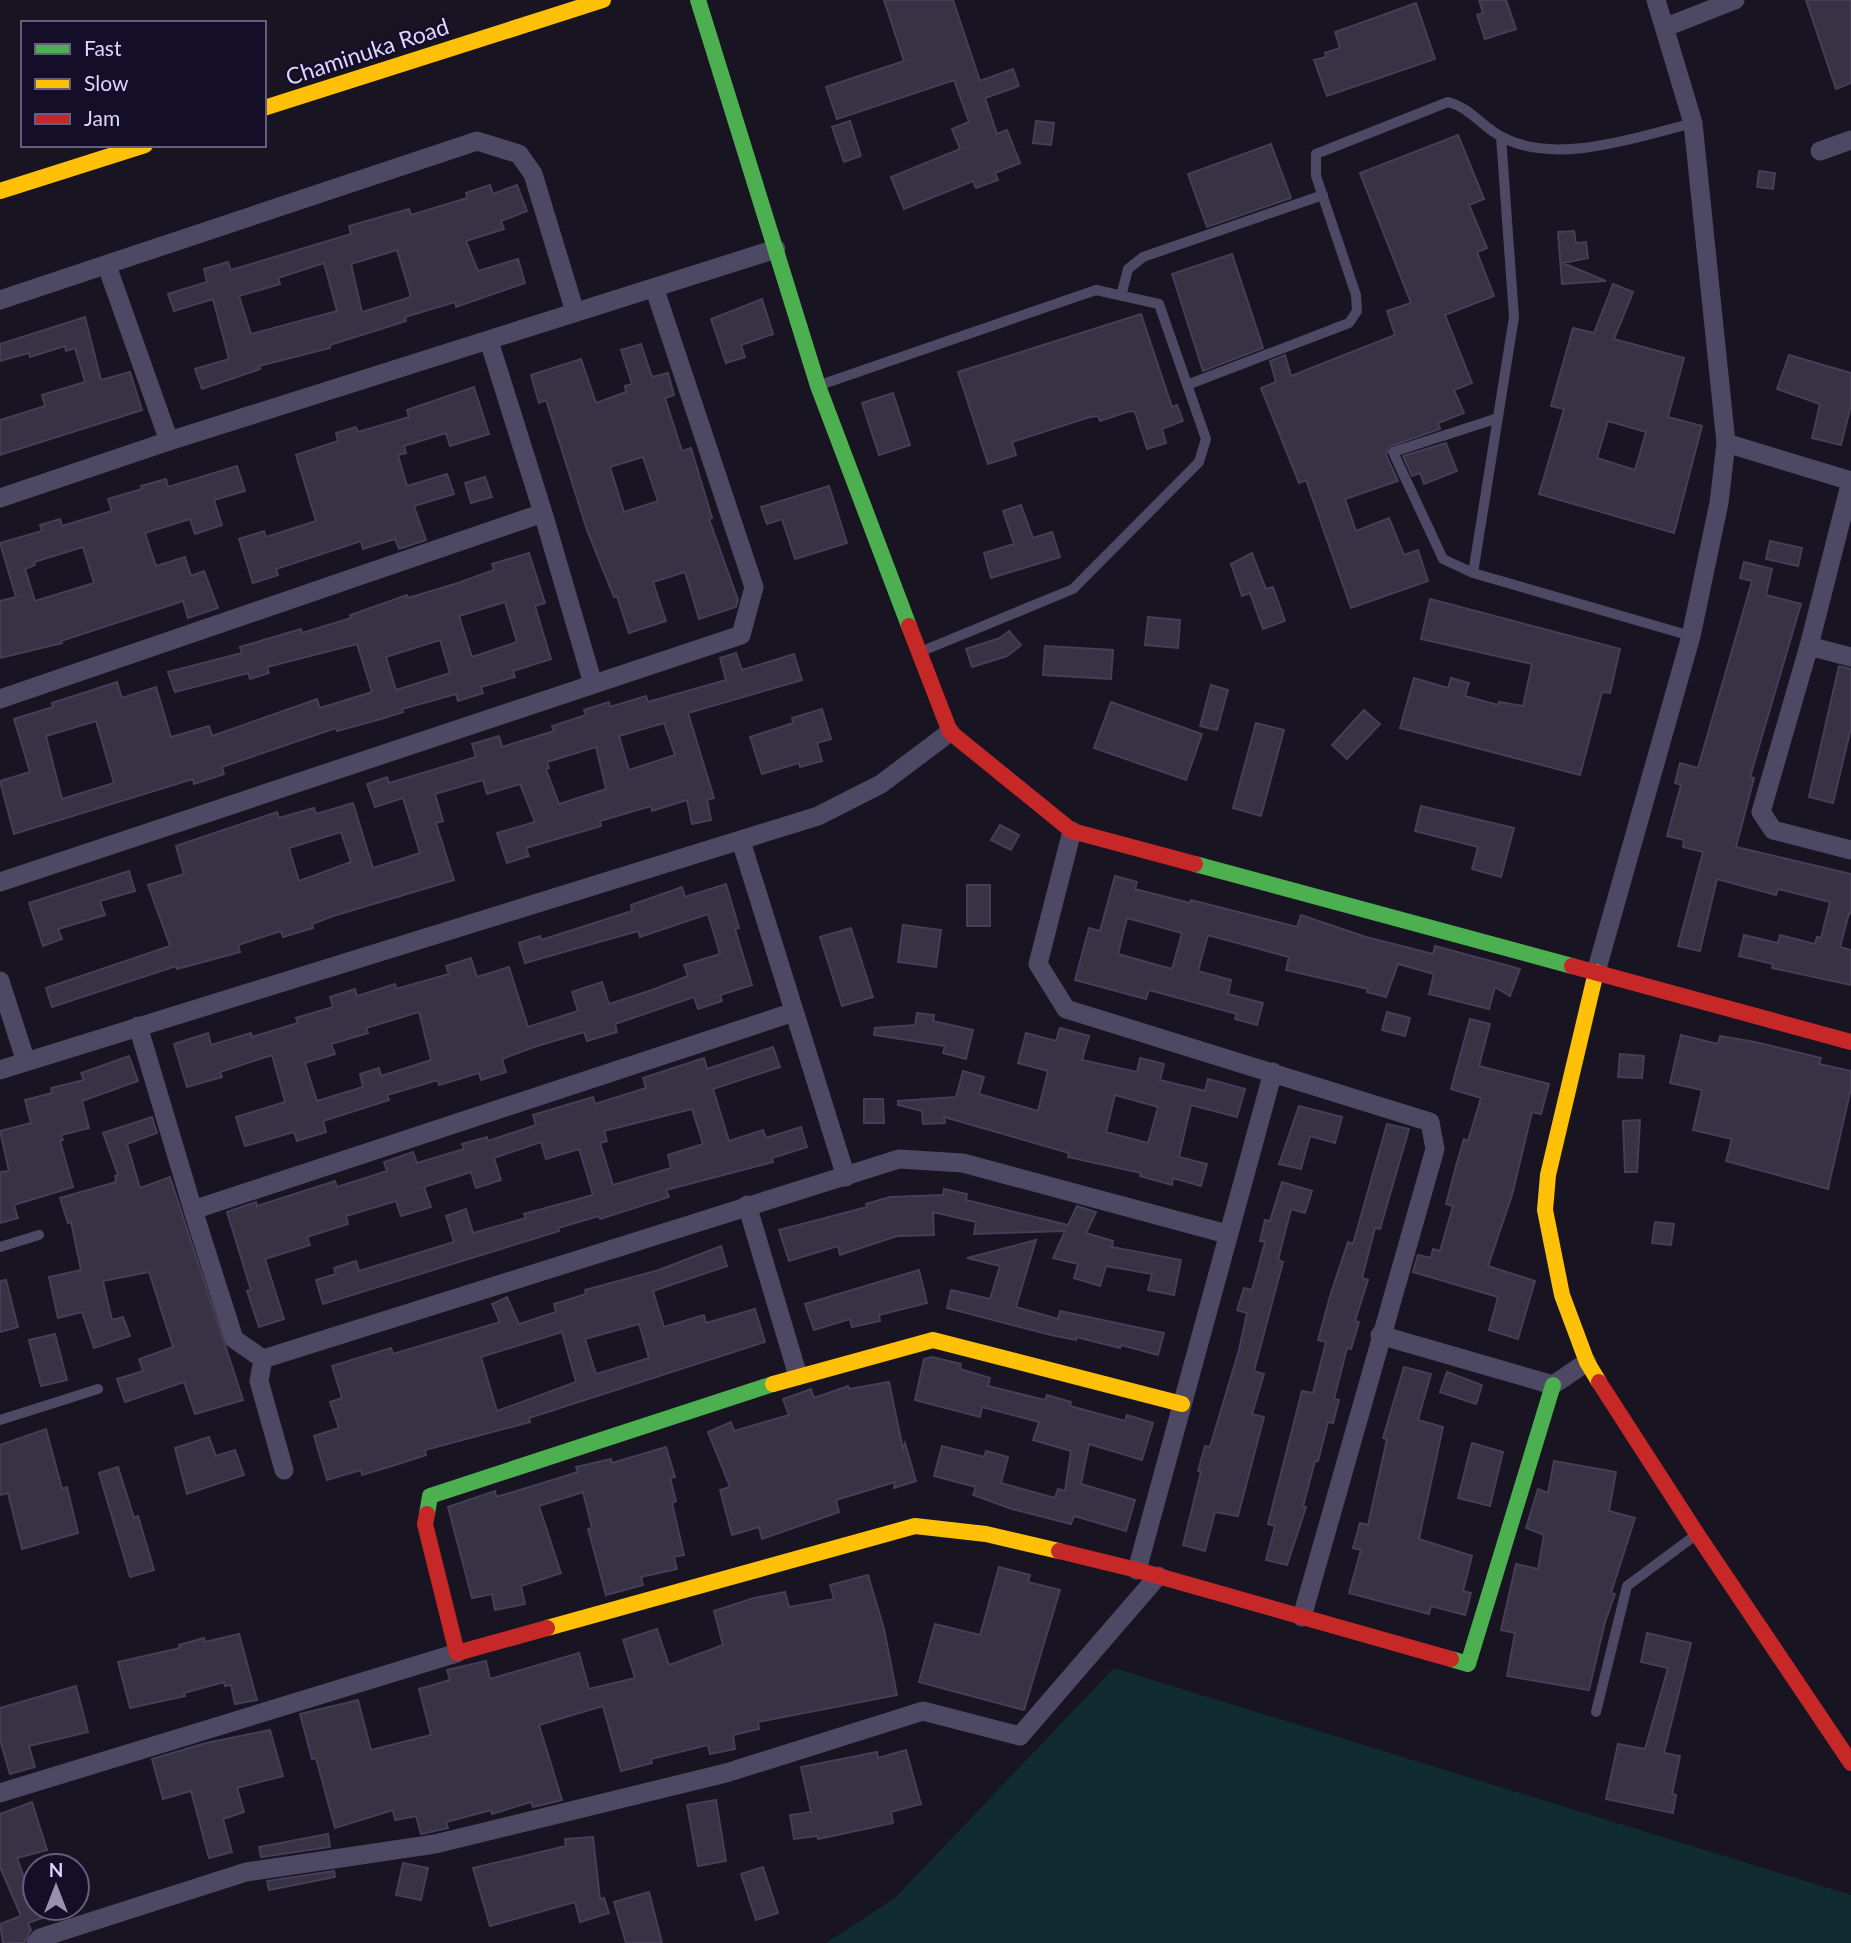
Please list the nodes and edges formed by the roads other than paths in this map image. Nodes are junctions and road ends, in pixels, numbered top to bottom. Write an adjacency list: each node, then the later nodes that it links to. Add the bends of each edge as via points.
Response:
1 (603, 0): 6 (street, Chaminuka Road)
2 (698, 0): 14 (street)
3 (1657, 0): 5 (street)
4 (1735, 0): 5 (street)
5 (1666, 27): 7 (street)
6 (266, 106)
7 (1693, 123): 8 (lane, via 1595,148 1527,147); 25 (street)
8 (1501, 137): 13 (lane, via 1463,106 1448,102 1316,154 1314,164); 23 (lane, via 1514,317)
9 (1851, 140): 11 (street)
10 (139, 147): 12 (street)
11 (1820, 151)
12 (0, 191)
13 (1323, 195): 17 (lane, via 1143,257 1128,269); 21 (lane, via 1356,295 1357,311 1349,323)
14 (776, 249): 16 (street); 22 (street)
15 (107, 266): 18 (street); 19 (street, via 477,141 519,154 533,174); 24 (street)
16 (655, 290): 19 (street); 34 (street, via 754,587 741,635)
17 (1121, 296): 21 (lane, via 1159,304); 22 (lane, via 1096,290)
18 (0, 300)
19 (575, 312): 20 (street)
20 (489, 341): 24 (street); 28 (street)
21 (1187, 385): 32 (lane, via 1206,439 1199,462 1073,589)
22 (818, 386): 32 (street)
23 (1498, 418): 29 (lane); 29 (lane, via 1393,452 1443,559)
24 (169, 441): 27 (street)
25 (1726, 443): 26 (street); 30 (street, via 1719,503)
26 (1851, 481): 31 (street)
27 (0, 498)
28 (543, 513): 34 (street); 35 (street)
29 (1473, 573): 30 (lane)
30 (1691, 636): 41 (street)
31 (1809, 646): 33 (street); 39 (street, via 1761,812 1773,830)
32 (920, 652): 36 (street)
33 (1851, 657)
34 (593, 684): 40 (street)
35 (0, 699)
36 (950, 732): 37 (street); 38 (street, via 881,784 818,816)
37 (1072, 831): 41 (street); 48 (street, via 1038,964 1066,1009)
38 (741, 841): 43 (street); 44 (street)
39 (1851, 850)
40 (0, 882)
41 (1596, 972): 45 (street); 57 (street, via 1548,1175 1545,1210 1562,1295)
42 (0, 981): 46 (street)
43 (794, 1012): 49 (street); 51 (street)
44 (138, 1026): 46 (street); 51 (street)
45 (1851, 1042)
46 (26, 1062): 47 (street)
47 (0, 1070)
48 (1273, 1072): 52 (street); 55 (street, via 1430,1122 1435,1149)
49 (846, 1177): 50 (street); 52 (street, via 899,1159 963,1163)
50 (747, 1205): 56 (street); 58 (street)
51 (193, 1210): 56 (street, via 234,1339)
52 (1227, 1234): 61 (street)
53 (39, 1235): 54 (lane)
54 (0, 1247)
55 (1380, 1335): 59 (street); 67 (street)
56 (263, 1359): 63 (street, via 259,1381)
57 (1587, 1362): 59 (street); 64 (street)
58 (798, 1376): 61 (street, via 933,1340); 68 (street, via 430,1496 425,1524)
59 (1553, 1385): 67 (street, via 1468,1664)
60 (98, 1390): 62 (lane)
61 (1182, 1404): 65 (street)
62 (0, 1420)
63 (284, 1470)
64 (1697, 1534): 69 (lane, via 1627,1586); 70 (street)
65 (1137, 1570): 66 (street); 68 (street, via 986,1534 915,1526)
66 (1158, 1576): 67 (street); 72 (street, via 1020,1737 923,1711 726,1773 435,1844 246,1872)
67 (1302, 1617)
68 (457, 1653): 71 (street)
69 (1596, 1712)
70 (1851, 1763)
71 (0, 1793)
72 (36, 1943)

